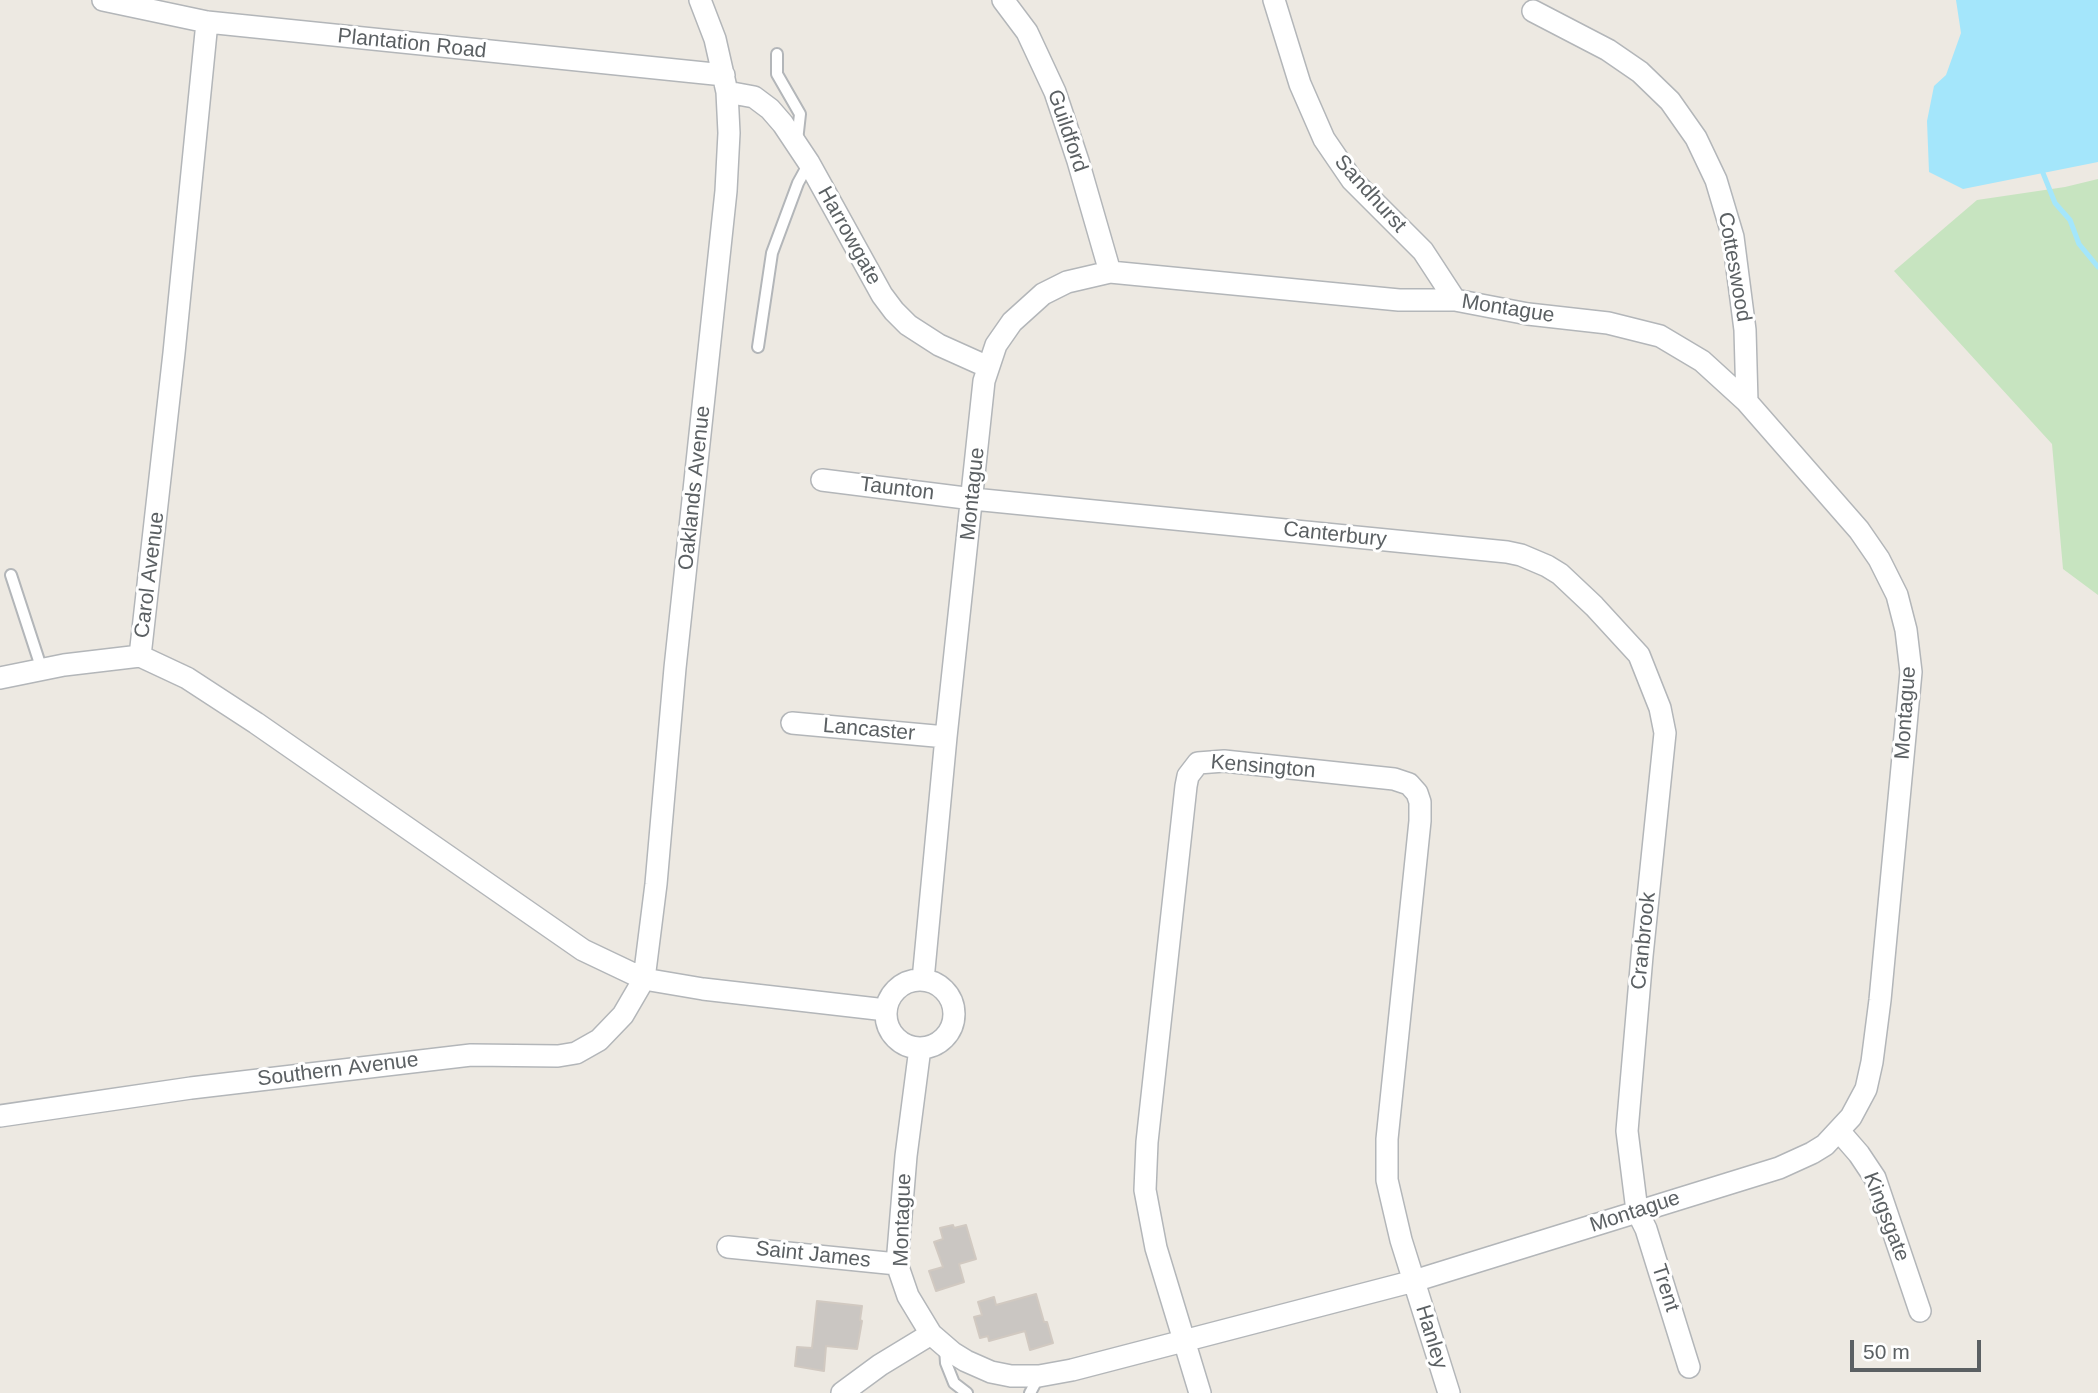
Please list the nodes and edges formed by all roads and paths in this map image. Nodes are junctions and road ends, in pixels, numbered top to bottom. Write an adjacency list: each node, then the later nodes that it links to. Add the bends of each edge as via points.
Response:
1 (103, 0): 6 (street, Plantation Road)
2 (700, 0): 8 (street, Oaklands Avenue)
3 (1003, 0): 11 (street, Guildford, via 1027,32 1055,92)
4 (1274, 0): 12 (street, Sandhurst, via 1300,83 1324,139 1352,180 1423,251)
5 (1533, 11): 15 (street, Cotteswood, via 1591,40 1640,72 1670,101 1696,138 1716,180 1732,237 1745,330)
6 (207, 22): 8 (street, Plantation Road); 19 (street, Carol Avenue)
7 (777, 54): 9 (lane, via 780,81 800,114)
8 (725, 83): 9 (street, Harrowgate, via 763,103); 25 (street, Oaklands Avenue, via 729,133 718,279)
9 (797, 144): 10 (street, Harrowgate)
10 (809, 163): 13 (lane, via 772,253); 14 (street, Harrowgate, via 894,311 908,326 939,345)
11 (1110, 272): 12 (street, Montague, via 1399,300); 14 (street, Montague, via 1083,277 1043,294 1012,322)
12 (1455, 299): 15 (street, Montague, via 1528,314 1608,323 1660,336 1702,361)
13 (758, 347)
14 (988, 367): 17 (street, Montague)
15 (1747, 402): 30 (street, Montague, via 1880,559 1897,595 1909,651 1908,718 1872,1062 1859,1104)
16 (822, 480): 17 (street, Taunton)
17 (973, 499): 21 (street, Canterbury, via 1521,555 1547,566 1579,591 1639,655); 24 (street, Montague)
18 (11, 576): 20 (lane)
19 (140, 656): 20 (street); 25 (street, Carol Avenue, via 187,678 256,723 583,950)
20 (42, 670): 22 (street)
21 (1647, 673): 31 (street, Cranbrook, via 1660,708 1665,741 1628,1102)
22 (0, 678)
23 (792, 723): 24 (street, Lancaster)
24 (946, 737): 26 (street, Montague)
25 (644, 979): 27 (street, Carol Avenue); 29 (street, Southern Avenue, via 617,1021 599,1040 576,1054 471,1055)
26 (923, 979): 27 (street, via 902,984 888,999); 28 (street, via 950,998 954,1009 942,1040)
27 (886, 1010): 28 (street, via 886,1021 899,1041)
28 (920, 1048): 33 (street, Montague)
29 (0, 1116)
30 (1839, 1131): 31 (street, Montague, via 1812,1153 1779,1168); 35 (street, Kingsgate, via 1875,1178)
31 (1637, 1211): 34 (street, Montague); 38 (street, Trent)
32 (728, 1247): 33 (street, Saint James)
33 (897, 1264): 36 (street, Montague, via 908,1296)
34 (1414, 1281): 37 (street, Montague); 37 (street, Kensington, via 1387,1180 1387,1139 1420,821 1417,793 1409,784 1394,779 1204,761 1191,770 1186,786 1147,1142 1149,1219); 43 (street, Hanley)
35 (1920, 1311)
36 (938, 1340): 39 (street, Montague, via 966,1361); 40 (street, via 880,1365); 41 (lane, via 954,1383)
37 (1183, 1340): 39 (street, Montague); 42 (street)
38 (1689, 1367)
39 (1035, 1385)
40 (842, 1393)
41 (967, 1393)
42 (1200, 1393)
43 (1448, 1393)

